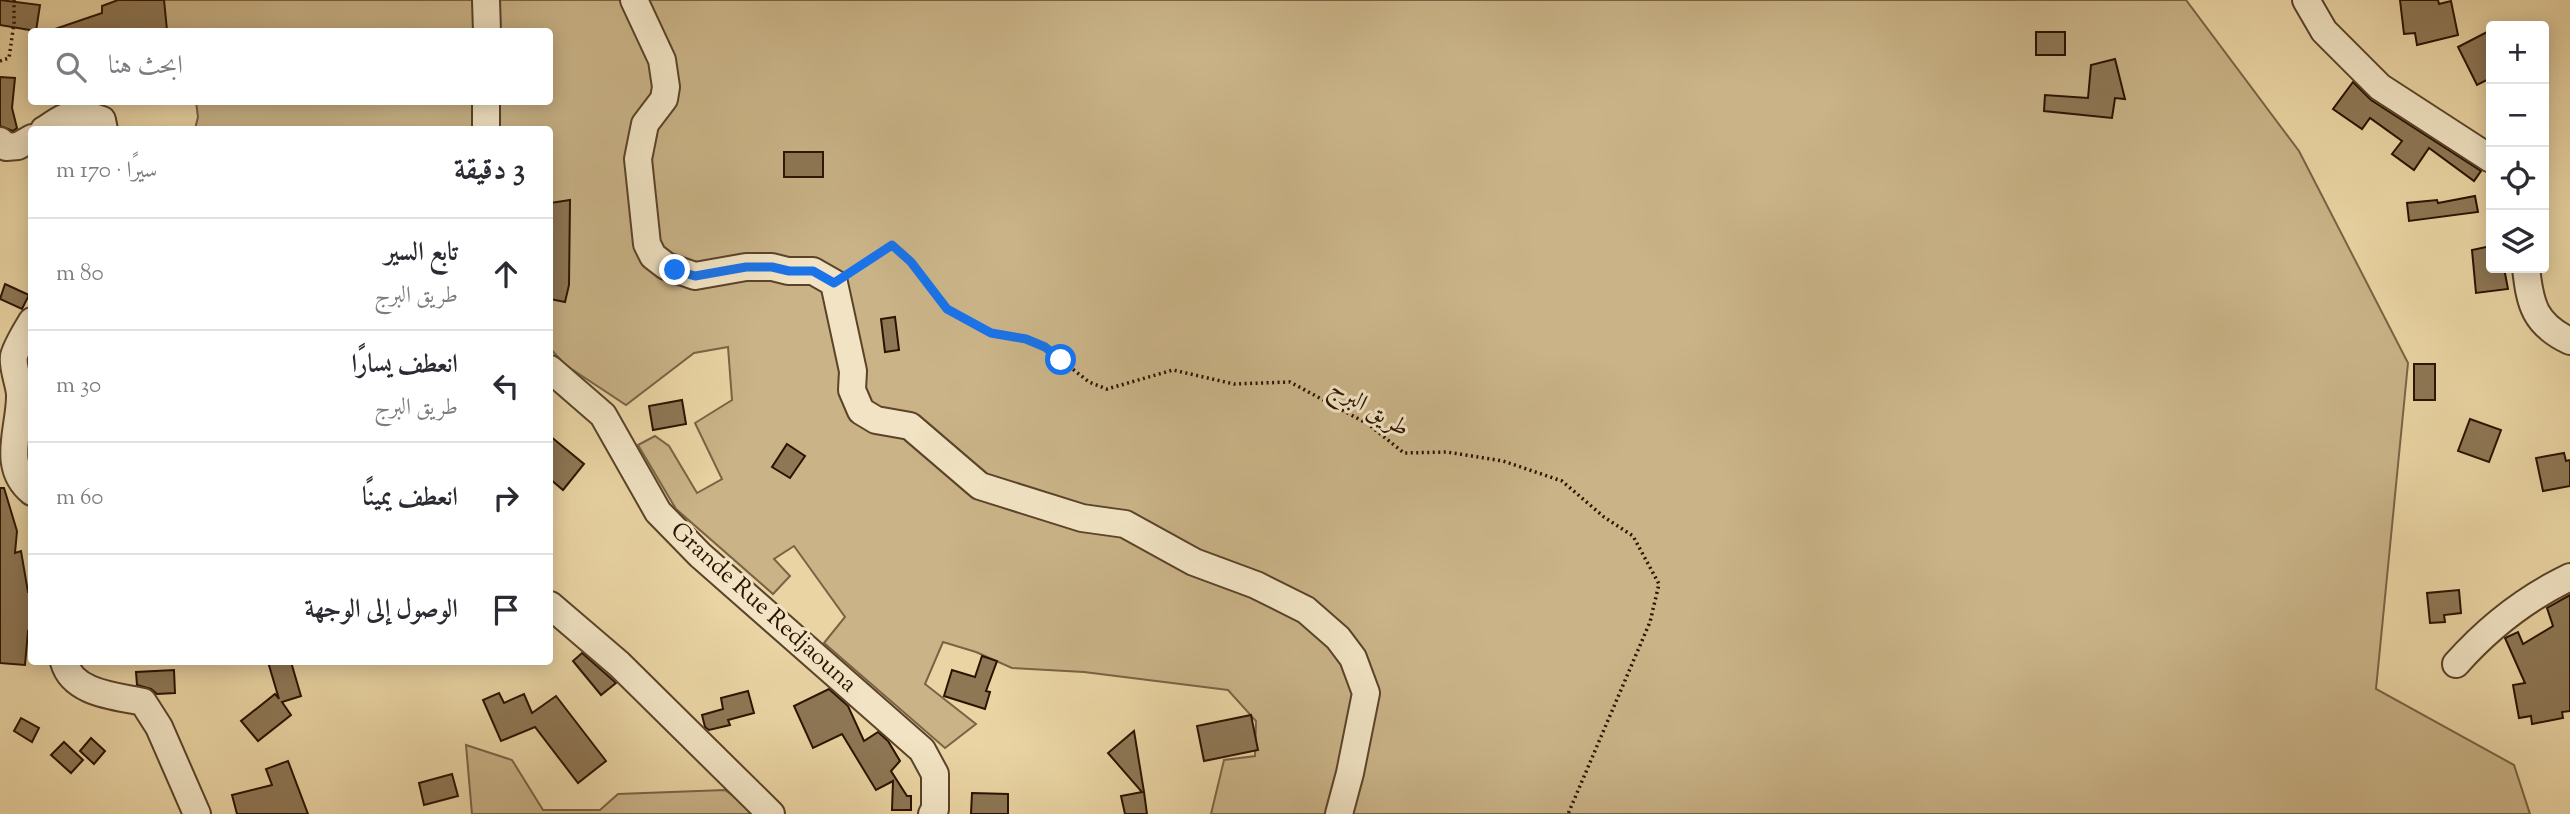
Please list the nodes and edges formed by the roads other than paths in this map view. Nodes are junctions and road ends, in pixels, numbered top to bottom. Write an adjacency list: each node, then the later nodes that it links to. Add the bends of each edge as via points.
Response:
1 (486, 0): 4 (street)
2 (634, 0): 24 (street, via 662,60 666,87 664,100 645,124 638,159 653,256 695,276 746,267 813,271 834,283 853,371 852,390 861,411 876,420 910,426 980,486 1082,518 1125,524 1194,562 1256,585 1306,611 1338,638 1353,659 1366,693)
3 (2306, 0): 11 (street, via 2324,31 2380,87)
4 (487, 28)
5 (486, 105): 8 (street)
6 (50, 126): 7 (street, via 70,114 103,120)
7 (104, 126)
8 (486, 126)
9 (28, 140): 10 (street, via 6,147)
10 (0, 141)
11 (2486, 156)
12 (2527, 273): 14 (street, via 2536,314)
13 (28, 329): 16 (street, via 14,357 20,396 13,438 14,460)
14 (2570, 341)
15 (553, 372): 23 (street, Grande Rue Redjaouna, via 603,415 657,512 922,750 935,774)
16 (27, 488)
17 (2570, 577): 19 (street, via 2539,592 2503,619)
18 (553, 607): 22 (street, via 619,664)
19 (2456, 664)
20 (65, 665): 21 (street, via 86,690 144,702)
21 (197, 814)
22 (771, 814)
23 (932, 814)
24 (1339, 814)

